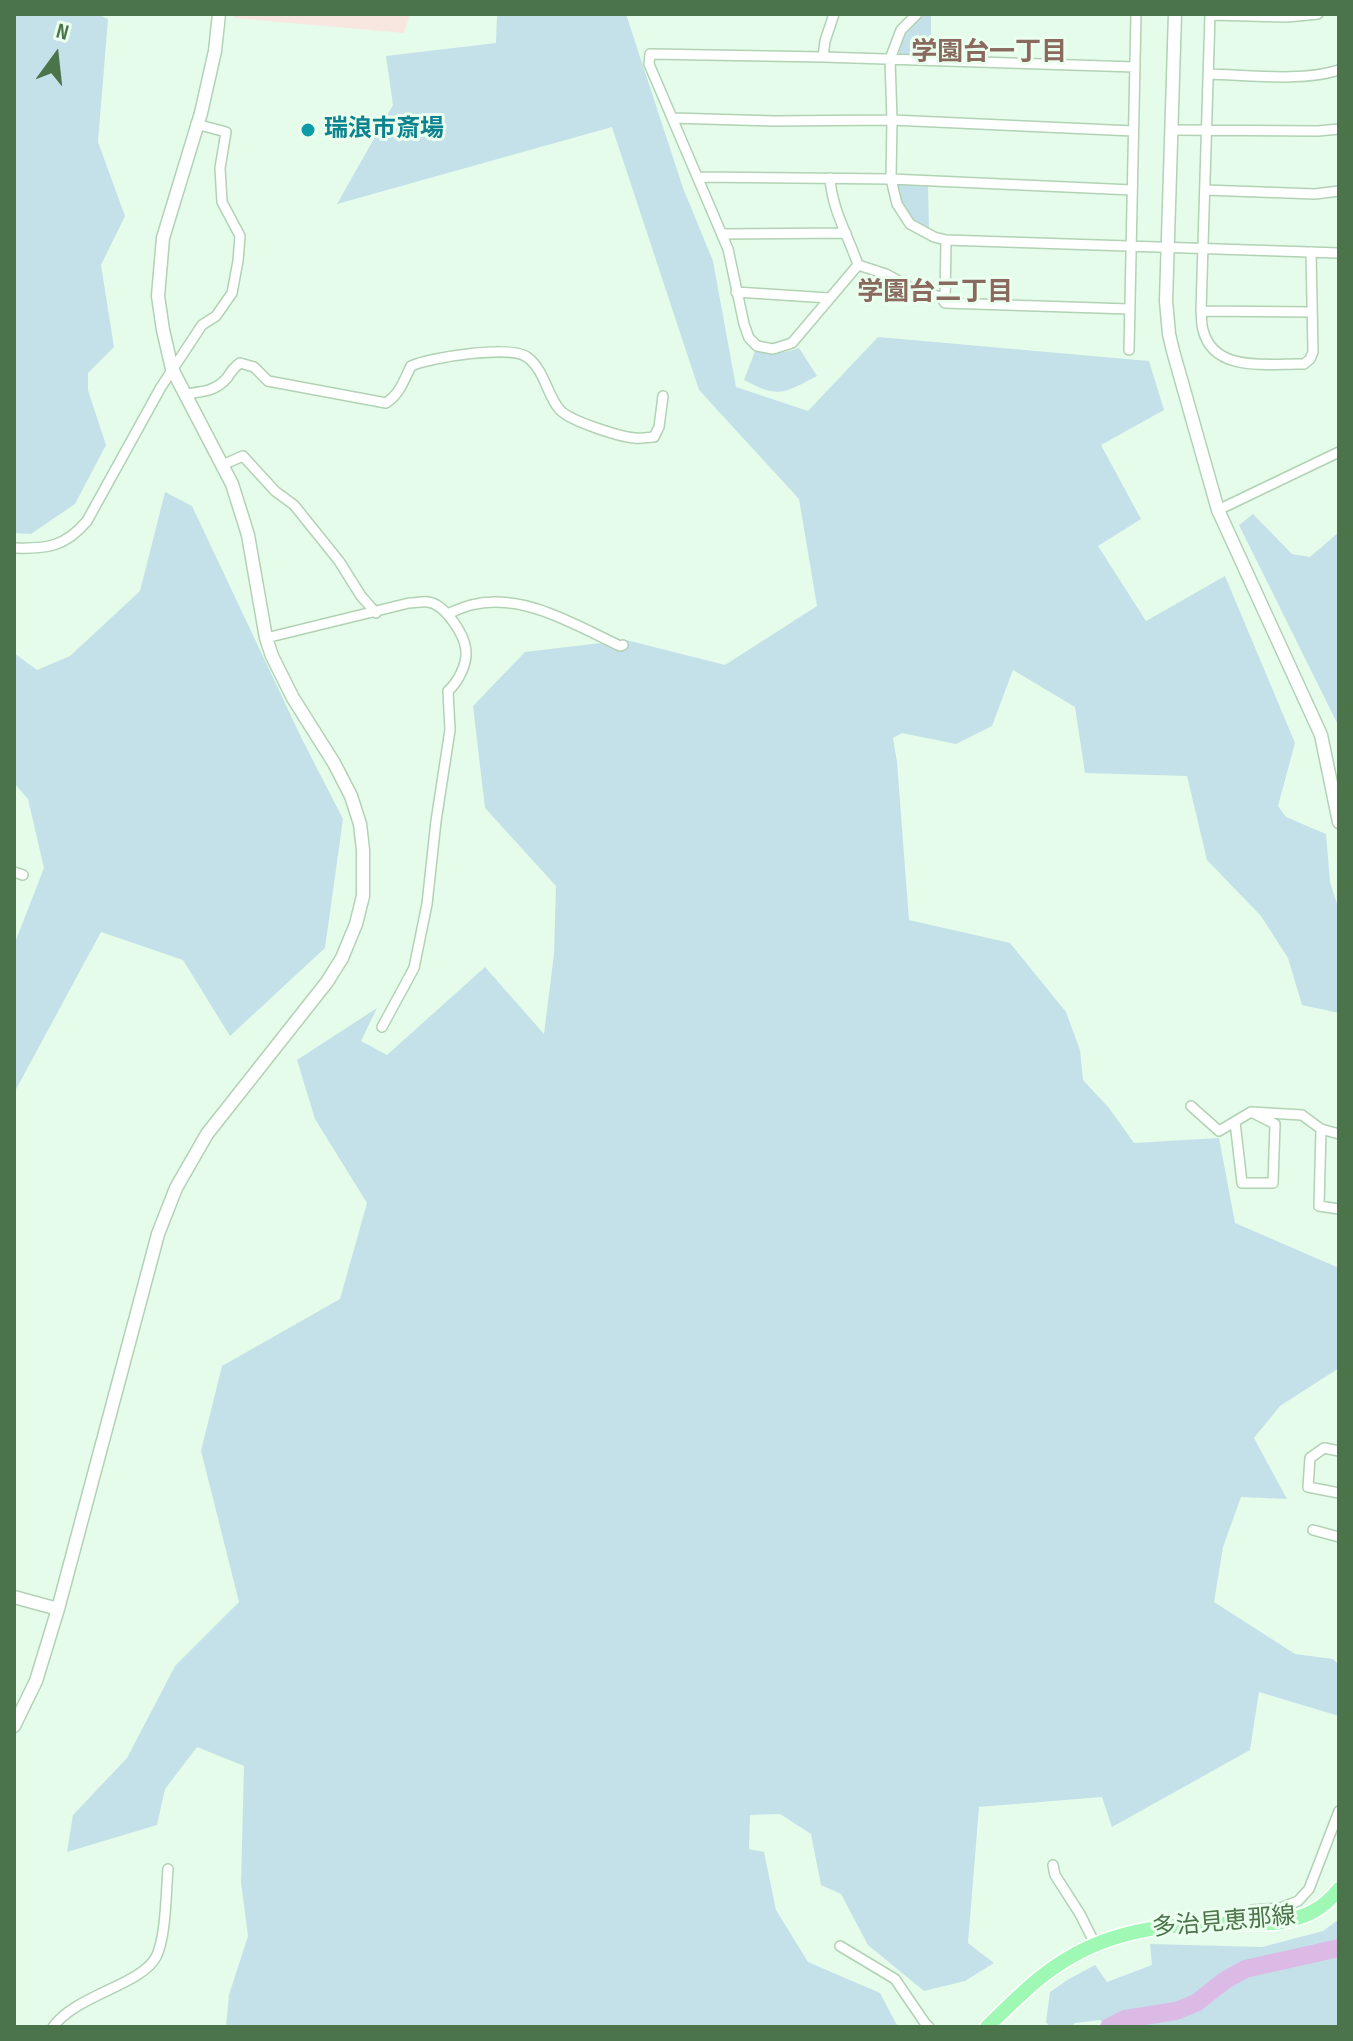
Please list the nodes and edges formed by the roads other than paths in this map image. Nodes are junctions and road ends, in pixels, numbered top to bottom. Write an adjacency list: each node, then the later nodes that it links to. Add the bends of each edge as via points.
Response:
1 (219, 14): 15 (street)
2 (834, 14): 8 (street)
3 (917, 14): 9 (street, via 901,30)
4 (1136, 14): 10 (street)
5 (1175, 14): 17 (street)
6 (1210, 14): 7 (street); 12 (street)
7 (1318, 14)
8 (823, 57): 9 (street); 13 (street, via 650,54 649,64)
9 (890, 59): 10 (street); 14 (street)
10 (1135, 67): 18 (street)
11 (1339, 70): 12 (street, via 1301,76)
12 (1209, 74): 19 (street)
13 (672, 118): 14 (street); 20 (street)
14 (892, 120): 18 (street); 22 (street)
15 (196, 124): 42 (street, via 161,253 158,296); 42 (street, via 226,132 222,202 240,236 238,261 232,293)
16 (1339, 129): 19 (street)
17 (1172, 130): 19 (street); 30 (street)
18 (1133, 131): 23 (street)
19 (1207, 131): 24 (street)
20 (698, 177): 21 (street); 27 (street)
21 (830, 178): 22 (street); 26 (street, via 836,215)
22 (891, 179): 23 (street); 28 (street, via 897,204 910,224)
23 (1132, 190): 29 (street)
24 (1205, 190): 25 (street); 31 (street)
25 (1339, 191)
26 (846, 233): 27 (street); 34 (street)
27 (722, 234): 35 (street)
28 (946, 240): 29 (street); 37 (street)
29 (1130, 246): 30 (street); 38 (street)
30 (1168, 248): 31 (street); 47 (street, via 1169,334)
31 (1204, 249): 32 (street); 39 (street)
32 (1311, 252): 33 (street); 40 (street)
33 (1339, 253)
34 (858, 265): 36 (street); 37 (street)
35 (736, 292): 36 (street); 36 (street, via 749,338 773,349 792,343)
36 (829, 298)
37 (945, 303): 38 (street)
38 (1129, 309): 41 (street)
39 (1201, 311): 40 (street); 40 (street, via 1208,343 1222,357 1235,363 1304,364 1313,352)
40 (1311, 312)
41 (1129, 350)
42 (172, 369): 43 (street); 48 (street, via 75,536 54,546)
43 (184, 394): 44 (street, via 219,386 240,363 254,367 268,381 386,403 399,392 411,366 426,359 502,351 525,356 560,410 575,420 636,439 654,437); 46 (street)
44 (663, 396)
45 (1339, 452): 47 (street)
46 (222, 465): 49 (street, via 243,456 294,505); 51 (street, via 248,535)
47 (1218, 510): 53 (street, via 1321,735)
48 (14, 548)
49 (376, 613): 50 (street, via 428,602); 51 (street)
50 (447, 614): 52 (street, via 472,605 519,603); 54 (street, via 466,650 457,683 448,691 450,730 427,904 414,968)
51 (266, 638): 66 (street, via 293,698 351,796 363,850 362,903 350,941 327,982 207,1134 176,1188 158,1234)
52 (623, 645)
53 (1339, 822)
54 (382, 1027)
55 (1191, 1106): 57 (street, via 1219,1131)
56 (1251, 1112): 57 (street); 57 (street, via 1275,1124 1273,1183 1242,1183); 58 (street, via 1302,1115)
57 (1235, 1122)
58 (1321, 1129): 59 (street); 60 (street, via 1319,1206)
59 (1339, 1134)
60 (1339, 1209)
61 (1339, 1451): 62 (street, via 1324,1448 1310,1458 1308,1487)
62 (1339, 1493)
63 (1313, 1530): 64 (street)
64 (1339, 1537)
65 (14, 1597): 66 (street)
66 (58, 1609): 67 (street, via 36,1681)
67 (14, 1726)
68 (1339, 1811): 72 (street, via 1309,1889 1298,1901 1280,1908 1252,1910)
69 (1053, 1865): 73 (street)
70 (168, 1869): 75 (street, via 156,1957 140,1973 93,1997)
71 (1336, 1899): 72 (main road, 多治見恵那線, via 1291,1920)
72 (1242, 1924): 73 (main road, 多治見恵那線, via 1151,1927)
73 (1095, 1944): 77 (main road, 多治見恵那線, via 1041,1977)
74 (840, 1946): 76 (street, via 895,1979)
75 (53, 2027)
76 (929, 2027)
77 (987, 2027)

